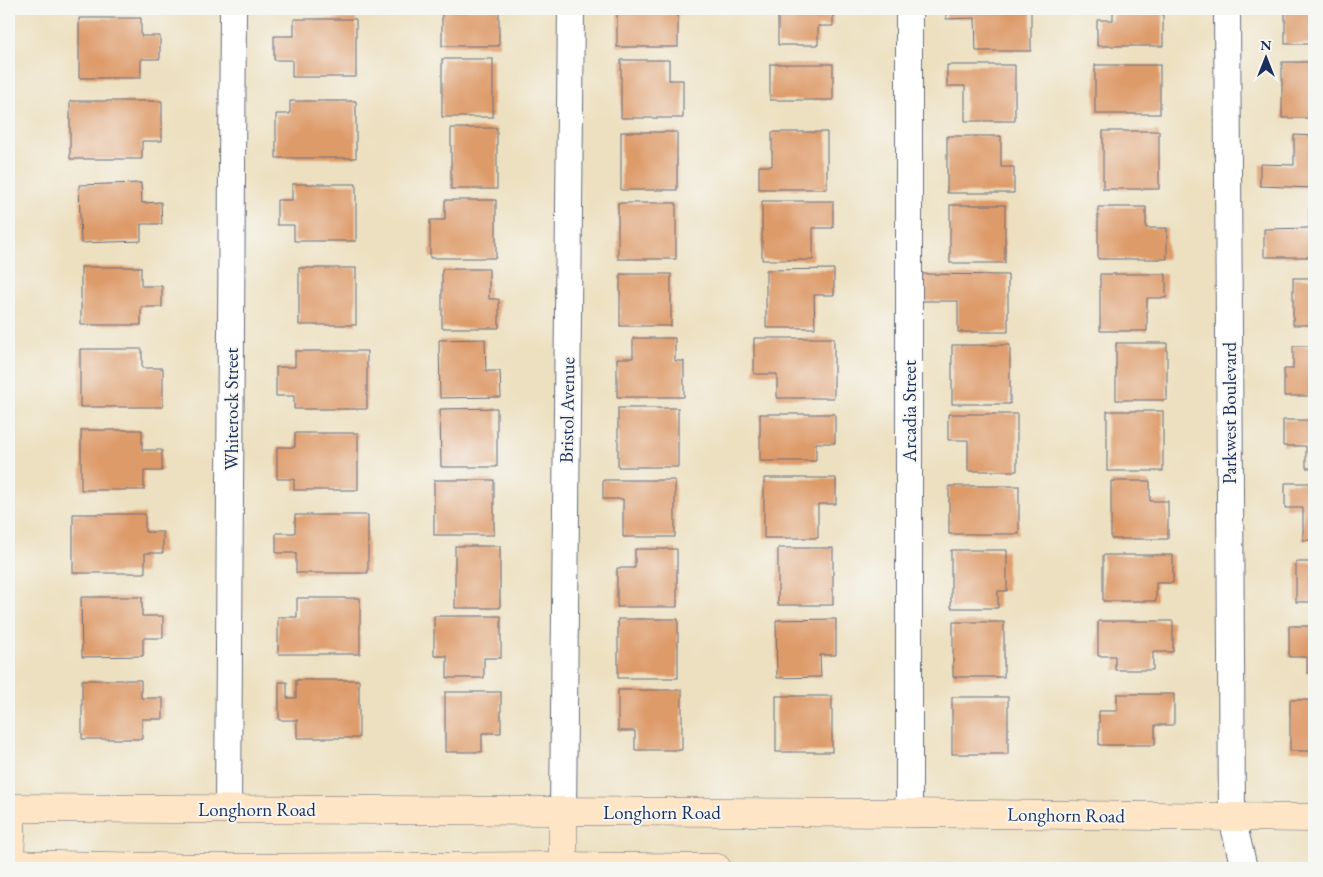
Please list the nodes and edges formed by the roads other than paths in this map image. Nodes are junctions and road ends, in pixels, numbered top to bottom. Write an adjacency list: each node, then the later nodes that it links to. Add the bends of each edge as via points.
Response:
1 (233, 9): 6 (street, Whiterock Street)
2 (571, 9): 7 (street, Bristol Avenue)
3 (909, 9): 8 (street, Arcadia Street)
4 (1227, 9): 9 (street, Parkwest Boulevard)
5 (10, 808): 6 (main road, Longhorn Road); 11 (main road)
6 (228, 809): 7 (main road, Longhorn Road)
7 (563, 812): 8 (main road, Longhorn Road); 12 (main road)
8 (909, 813): 9 (main road, Longhorn Road)
9 (1232, 818): 10 (main road, Longhorn Road); 14 (street, Parkwest Boulevard)
10 (1314, 818)
11 (9, 864): 12 (main road, via 205,868)
12 (563, 866): 13 (main road)
13 (717, 868)
14 (1244, 868)

